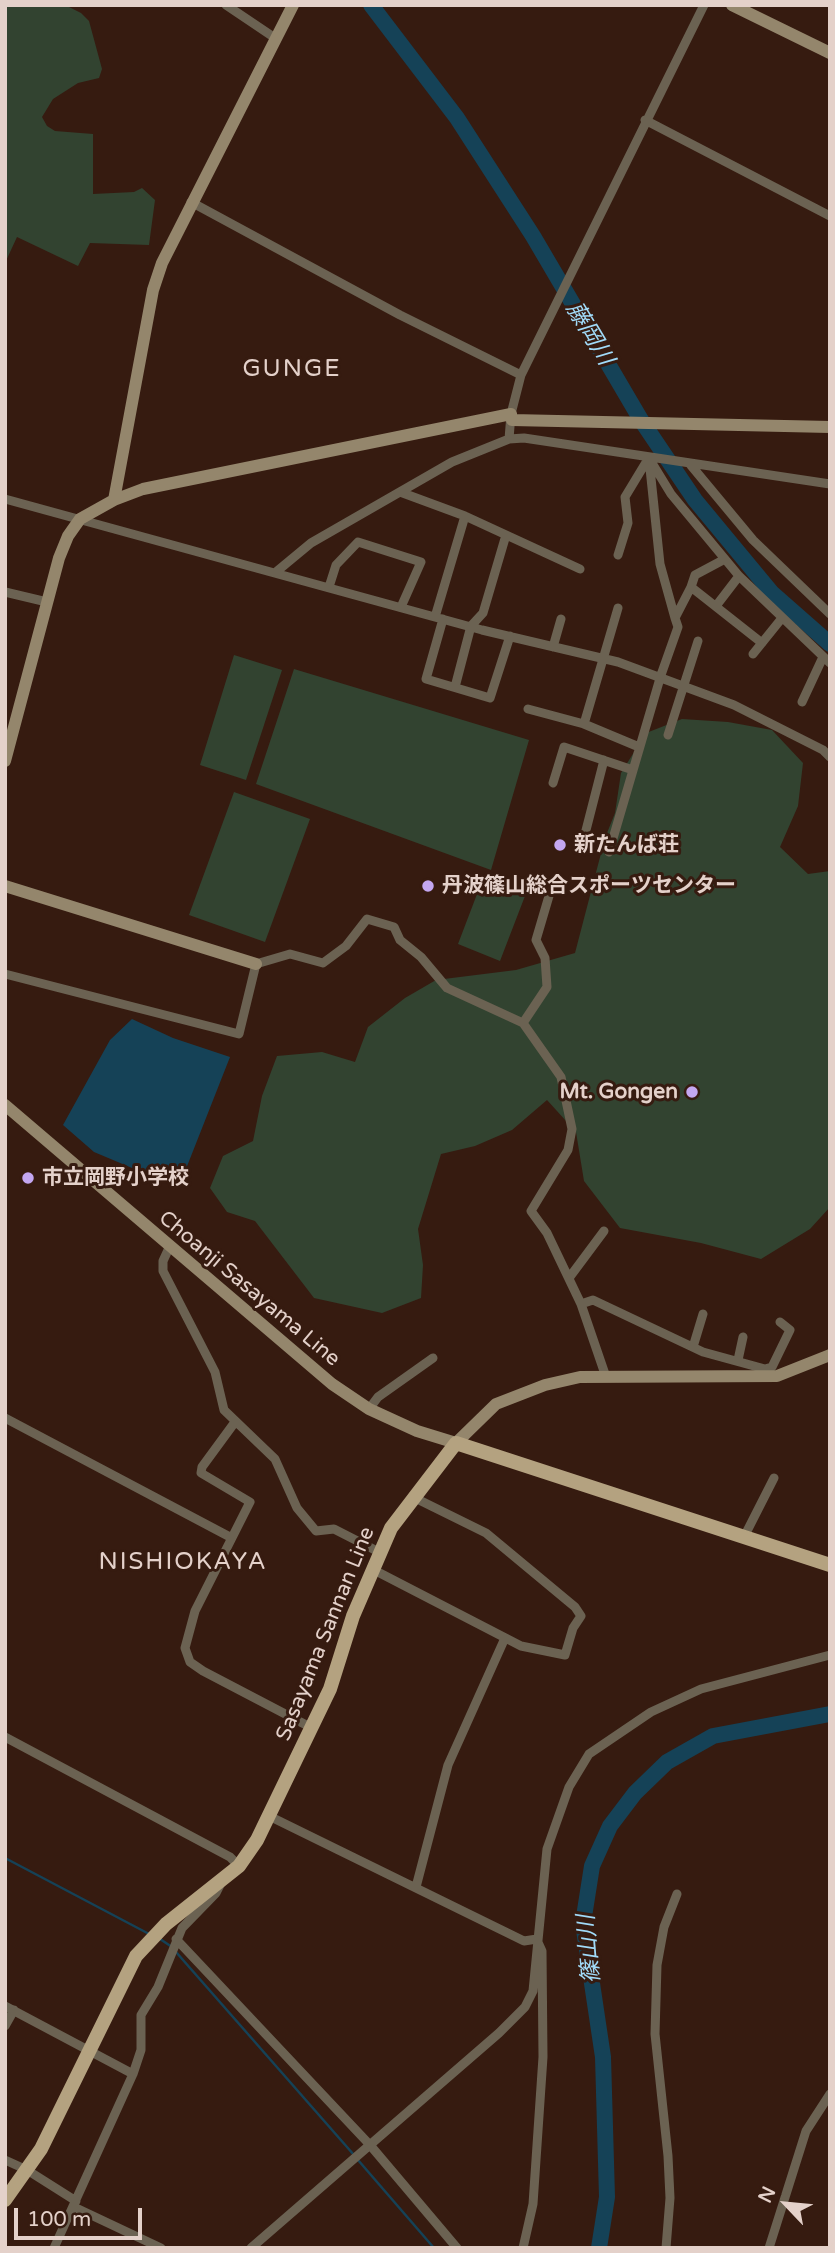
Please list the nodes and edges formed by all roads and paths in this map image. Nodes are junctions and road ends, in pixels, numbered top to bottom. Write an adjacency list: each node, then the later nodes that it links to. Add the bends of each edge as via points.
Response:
1 (226, 5): 5 (street)
2 (293, 5): 5 (street)
3 (704, 5): 7 (street)
4 (732, 5): 6 (street)
5 (275, 38): 8 (street)
6 (830, 53)
7 (645, 120): 9 (street); 10 (street)
8 (191, 202): 10 (street); 19 (street, via 153,290)
9 (830, 216)
10 (521, 375): 11 (street)
11 (511, 417): 12 (street); 13 (street); 19 (street, via 143,489)
12 (830, 427)
13 (509, 439): 14 (street); 17 (street, via 453,462)
14 (652, 458): 15 (street); 23 (street, via 625,497 628,523); 24 (street, via 671,494); 37 (street, via 660,564)
15 (686, 462): 16 (street); 35 (street, via 753,540)
16 (830, 484)
17 (400, 492): 20 (street); 26 (street, via 311,542)
18 (5, 499): 21 (street)
19 (114, 500): 21 (street)
20 (465, 516): 22 (street); 36 (street)
21 (80, 519): 26 (street); 31 (street, via 68,536)
22 (506, 535): 25 (street); 40 (street, via 483,613)
23 (618, 555)
24 (725, 559): 27 (street); 29 (street, via 695,575)
25 (580, 569)
26 (275, 572): 28 (street)
27 (739, 576): 32 (street); 38 (street)
28 (329, 587): 33 (street); 33 (street, via 336,565 358,542 421,562)
29 (691, 587): 32 (street); 37 (street)
30 (5, 592): 31 (street)
31 (47, 602): 53 (street)
32 (716, 606): 43 (street)
33 (401, 607): 36 (street)
34 (618, 608): 46 (street)
35 (830, 614)
36 (439, 618): 40 (street); 50 (street, via 426,679)
37 (675, 618): 48 (street, via 678,627)
38 (782, 618): 43 (street); 47 (street)
39 (561, 619): 44 (street)
40 (471, 626): 41 (street); 50 (street)
41 (510, 636): 44 (street); 50 (street, via 490,698)
42 (698, 641): 49 (street)
43 (762, 643): 45 (street)
44 (553, 647): 46 (street)
45 (753, 654)
46 (602, 658): 48 (street); 54 (street)
47 (826, 660): 51 (street)
48 (660, 675): 49 (street); 56 (street)
49 (685, 685): 55 (street); 57 (street, via 771,723)
50 (455, 687)
51 (802, 702)
52 (528, 709): 54 (street)
53 (10, 724): 59 (street)
54 (584, 724): 56 (street)
55 (668, 735)
56 (639, 747): 60 (street)
57 (830, 757)
58 (604, 760): 60 (street); 61 (street, via 564,747); 62 (street)
59 (5, 761)
60 (633, 770): 63 (street)
61 (553, 783)
62 (584, 838)
63 (609, 852)
64 (5, 886): 66 (street)
65 (549, 896): 68 (street, via 536,940 545,958 547,987)
66 (256, 964): 67 (street, via 239,1034); 68 (street, via 290,954 323,963 346,946 368,919 394,927 400,940 447,988)
67 (5, 974)
68 (523, 1023): 72 (street, via 561,1077 568,1098 572,1129 568,1150 531,1211)
69 (5, 1105): 71 (street, Choanji Sasayama Line)
70 (604, 1231): 72 (street)
71 (169, 1248): 83 (street, Choanji Sasayama Line, via 332,1384); 85 (street, via 163,1271 215,1372 224,1410)
72 (569, 1278): 73 (street)
73 (581, 1304): 77 (street, via 593,1300); 82 (street)
74 (703, 1314): 77 (street)
75 (780, 1322): 81 (street, via 790,1331)
76 (743, 1337): 80 (street)
77 (694, 1347): 80 (street)
78 (830, 1355): 81 (street, via 809,1366)
79 (433, 1359): 83 (street, via 378,1397)
80 (738, 1360): 81 (street)
81 (765, 1373): 82 (street)
82 (606, 1377): 86 (street, via 580,1377 512,1396 477,1420)
83 (369, 1409): 86 (street, Choanji Sasayama Line)
84 (5, 1418): 89 (street)
85 (235, 1422): 89 (street, via 201,1473 250,1502); 91 (street, via 275,1459 296,1508 316,1531 334,1529)
86 (456, 1443): 88 (main road, Sasayama Sannan Line); 90 (main road)
87 (774, 1478): 90 (street)
88 (413, 1497): 91 (main road, Sasayama Sannan Line); 94 (street, via 486,1533 581,1616 565,1655)
89 (230, 1537): 96 (street, via 186,1637 190,1662)
90 (744, 1537): 92 (main road)
91 (379, 1552): 93 (main road, Sasayama Sannan Line)
92 (830, 1564)
93 (372, 1569): 94 (street); 96 (main road, Sasayama Sannan Line)
94 (505, 1638): 101 (street, via 449,1765)
95 (830, 1654): 103 (street, via 701,1689 651,1712 589,1754 569,1787 552,1830)
96 (313, 1728): 98 (main road, Sasayama Sannan Line)
97 (5, 1737): 99 (street, via 230,1857)
98 (269, 1816): 99 (main road, Sasayama Sannan Line); 101 (street)
99 (239, 1866): 100 (main road, Sasayama Sannan Line)
100 (222, 1881): 104 (street); 107 (main road, Sasayama Sannan Line, via 146,1943)
101 (416, 1887): 103 (street, via 524,1941)
102 (677, 1894): 120 (street, via 664,1927 657,1965 655,2034 670,2198)
103 (537, 1939): 110 (street, via 533,1991 524,2007); 119 (street, via 542,1951 543,2057 533,2204)
104 (175, 1941): 108 (street, via 158,1987 141,2015 141,2050); 110 (street)
105 (10, 2008): 106 (street); 107 (street)
106 (5, 2026)
107 (89, 2049): 108 (street); 112 (main road, Sasayama Sannan Line)
108 (133, 2074): 114 (street)
109 (830, 2094): 121 (street, via 806,2131)
110 (370, 2145): 117 (street); 118 (street)
111 (5, 2160): 112 (street)
112 (27, 2170): 113 (main road, Sasayama Sannan Line); 114 (street)
113 (5, 2200)
114 (75, 2204): 115 (street); 116 (street)
115 (54, 2248)
116 (161, 2248)
117 (251, 2248)
118 (457, 2248)
119 (523, 2248)
120 (666, 2248)
121 (769, 2248)

